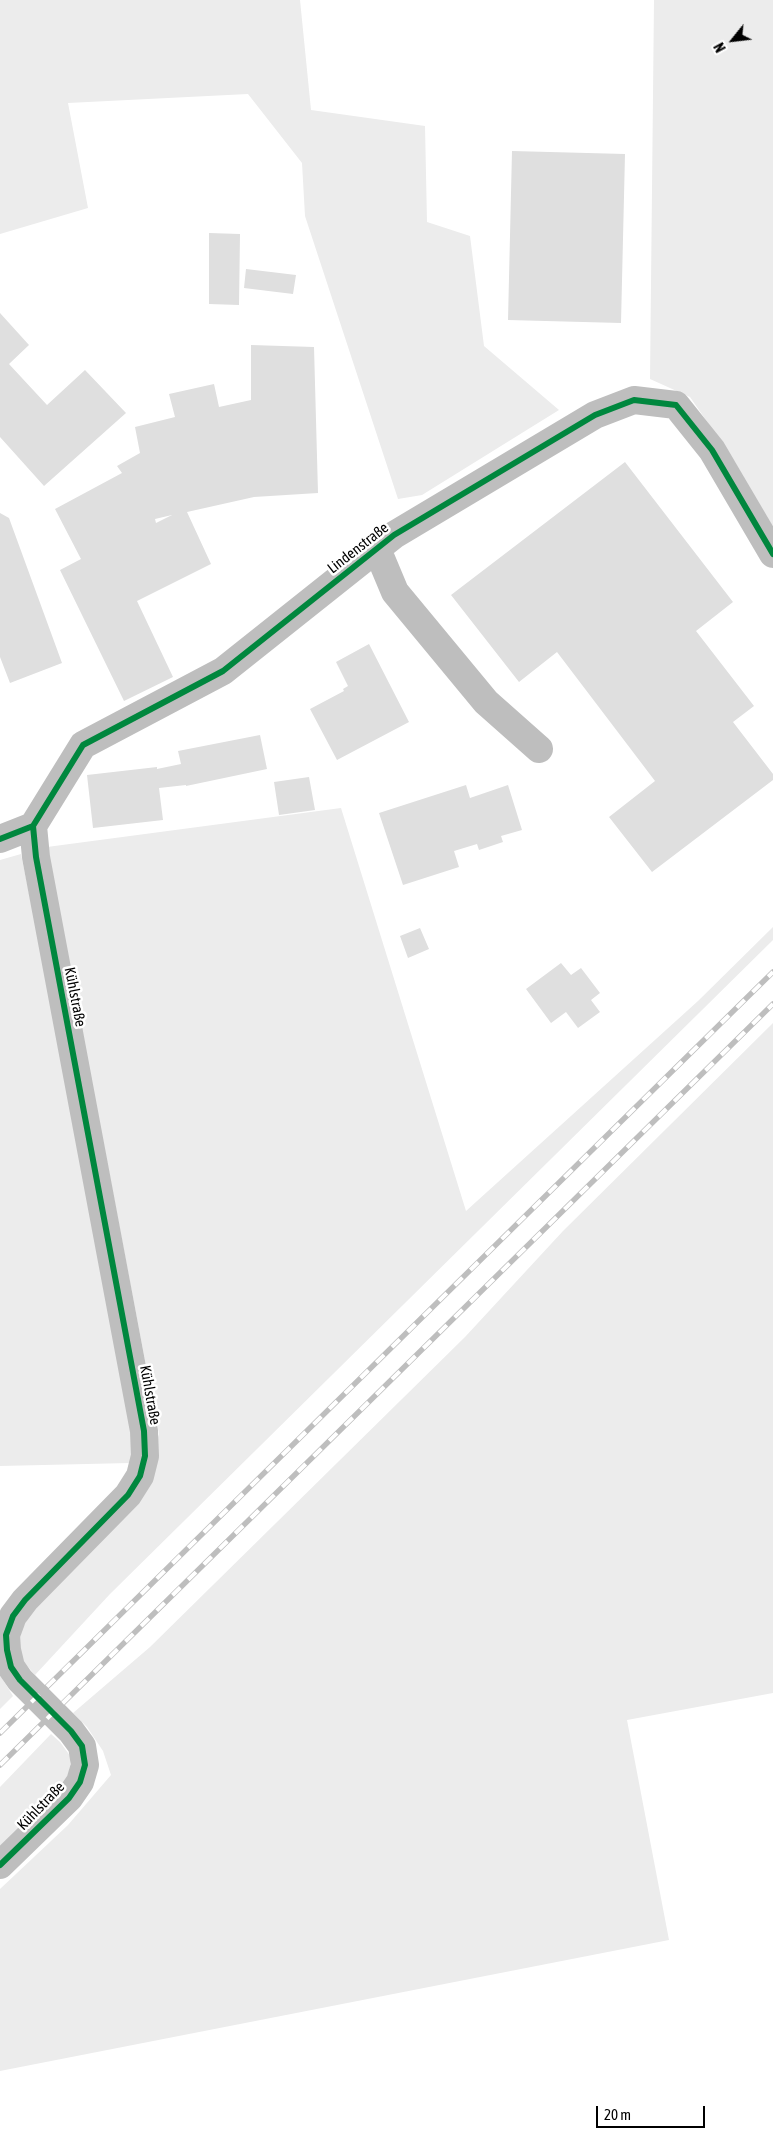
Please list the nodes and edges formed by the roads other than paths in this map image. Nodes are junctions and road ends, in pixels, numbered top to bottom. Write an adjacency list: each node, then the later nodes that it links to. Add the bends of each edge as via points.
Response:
1 (377, 548): 2 (street, Lindenstraße, via 595,415 634,400 676,405 712,450); 3 (street, via 396,592 486,702); 4 (street, Lindenstraße, via 223,671 83,745)
2 (773, 554)
3 (539, 749)
4 (34, 826): 5 (street); 6 (street, Kühlstraße, via 36,857 144,1431 145,1456 140,1476 128,1495 25,1600 13,1616 6,1635 11,1667 82,1746 85,1765 80,1782 69,1798)
5 (0, 839)
6 (0, 1865)

